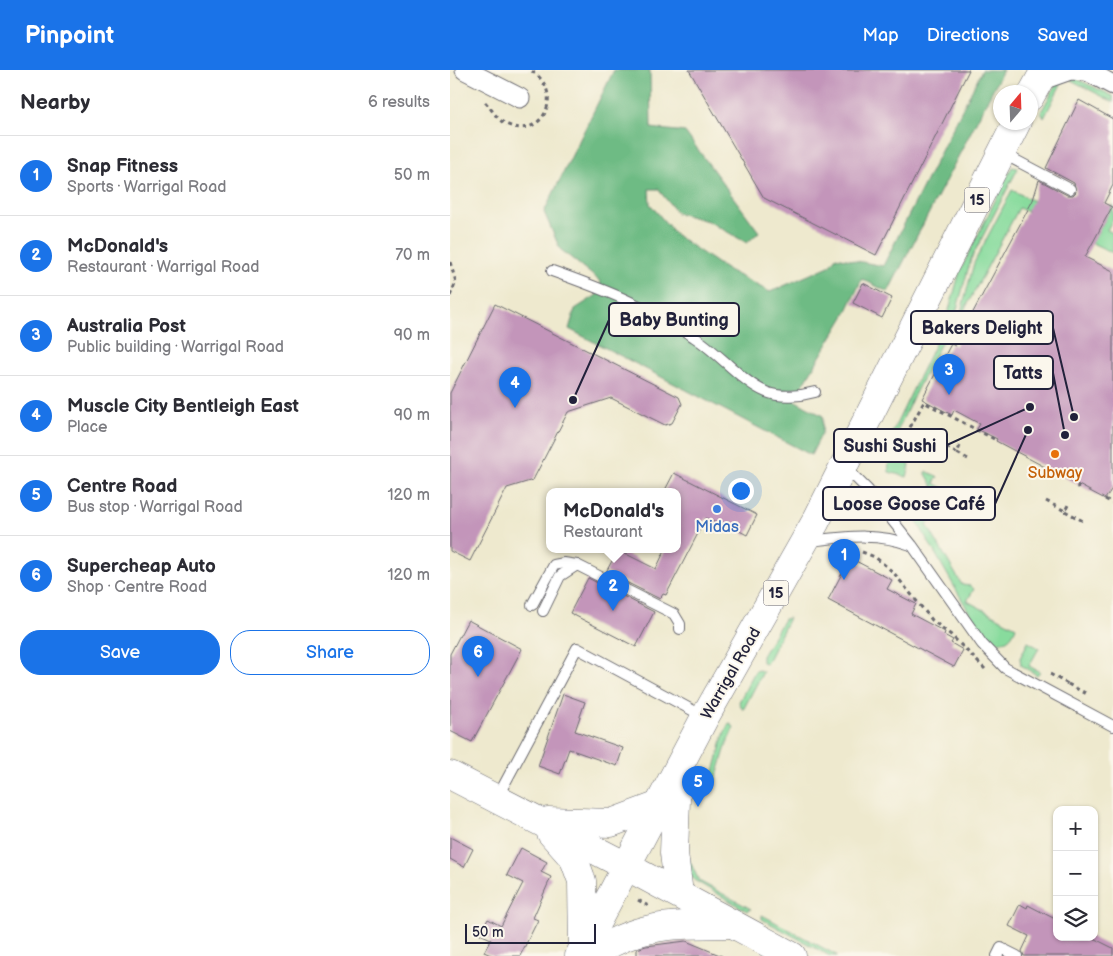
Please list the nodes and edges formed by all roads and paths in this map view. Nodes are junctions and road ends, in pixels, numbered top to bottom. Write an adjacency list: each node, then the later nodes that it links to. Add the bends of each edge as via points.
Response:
1 (465, 70): 5 (street)
2 (1086, 70): 3 (street, via 1070,70); 4 (street)
3 (1038, 83)
4 (1113, 85)
5 (520, 98)
6 (1013, 130): 7 (main road, Warrigal Road / 15)
7 (1001, 153): 8 (lane); 19 (main road, Warrigal Road / 15)
8 (1070, 189)
9 (450, 262): 11 (path, via 456,282)
10 (552, 271): 12 (lane, via 630,302 692,335 715,350 755,387 770,393 802,395)
11 (450, 296)
12 (815, 392)
13 (932, 440): 17 (path)
14 (996, 440): 15 (path, via 924,402 902,442)
15 (895, 444)
16 (960, 446): 17 (path)
17 (957, 453): 18 (path)
18 (970, 460)
19 (845, 467): 26 (main road, Warrigal Road / 15); 27 (lane)
20 (1106, 499): 23 (path)
21 (1046, 501): 24 (path)
22 (1069, 503): 24 (path)
23 (1113, 503)
24 (1065, 511): 25 (path)
25 (1083, 521)
26 (805, 542): 27 (lane, via 847,537 892,537); 36 (main road, Warrigal Road / 15)
27 (912, 545): 37 (lane, via 982,644 1005,668)
28 (859, 551): 33 (path, via 875,557 893,572 932,620)
29 (577, 565): 30 (lane, via 554,565); 31 (lane, via 560,576); 32 (lane, via 674,614)
30 (532, 605)
31 (543, 611)
32 (680, 629)
33 (985, 670)
34 (1068, 684): 35 (path)
35 (1087, 694)
36 (705, 717): 38 (main road, Warrigal Road / 15); 40 (lane, via 577,648)
37 (1113, 726)
38 (677, 773): 41 (main road, Warrigal Road / 15); 44 (main road, via 674,853)
39 (450, 775): 40 (main road)
40 (496, 799): 42 (main road)
41 (659, 805): 42 (main road, via 611,823); 43 (main road, Warrigal Road / 15)
42 (539, 821): 43 (main road); 46 (main road, via 574,859 582,881)
43 (626, 866): 44 (main road); 46 (main road, Warrigal Road / 15)
44 (679, 894): 45 (main road)
45 (733, 924): 46 (main road, via 655,926); 47 (main road)
46 (584, 954)
47 (792, 956)
48 (997, 956): 49 (lane, via 1001,948)
49 (1017, 956)

